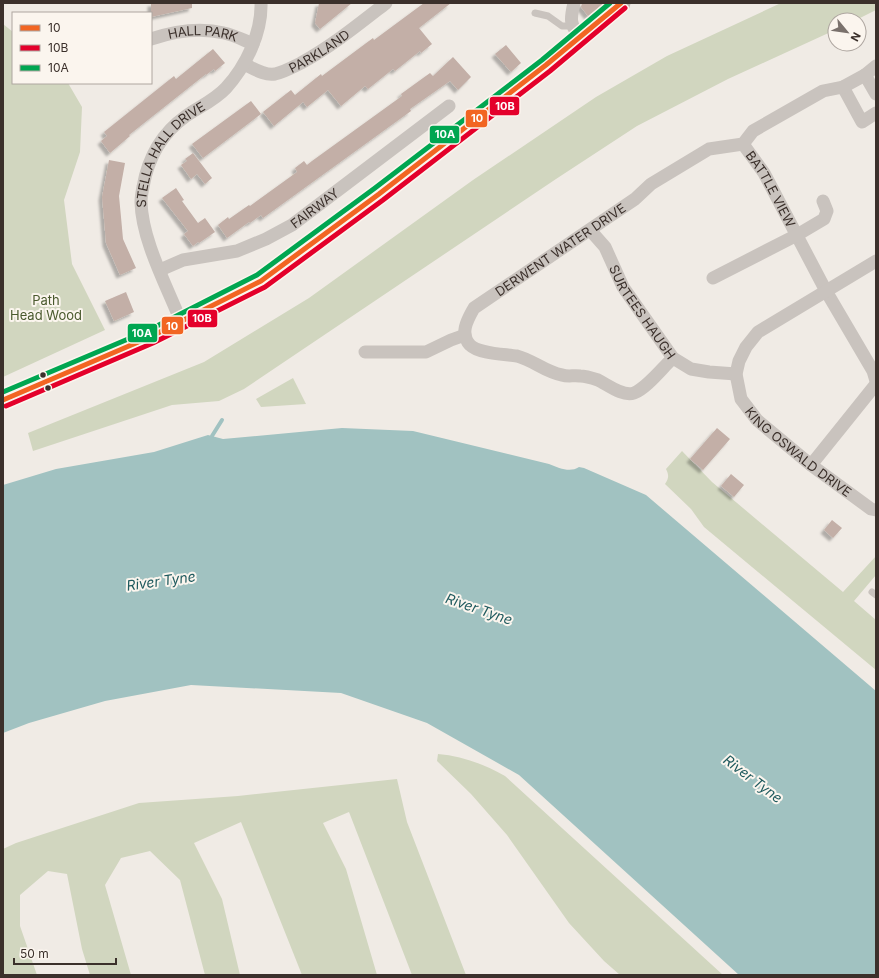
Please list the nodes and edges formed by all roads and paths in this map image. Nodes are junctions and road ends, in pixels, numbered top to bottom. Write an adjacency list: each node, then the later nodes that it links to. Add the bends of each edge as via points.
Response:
1 (261, 3): 8 (street, STELLA HALL DRIVE, via 260,22)
2 (386, 3): 9 (street, PARKLAND, via 324,49 290,68 275,74 263,73)
3 (574, 3): 6 (street, via 571,19)
4 (621, 3): 6 (main road)
5 (535, 13): 6 (lane, via 548,16 562,26)
6 (576, 31): 24 (main road, via 379,194 261,281)
7 (152, 39): 8 (street, HALL PARK, via 191,30 205,30 225,33)
8 (253, 44): 9 (street, STELLA HALL DRIVE)
9 (244, 64): 21 (street, STELLA HALL DRIVE, via 225,89 170,130 152,158 141,201 148,241)
10 (876, 66): 11 (street)
11 (865, 75): 12 (street); 13 (street)
12 (842, 87): 15 (street, via 862,122); 16 (street, via 823,91 754,131)
13 (876, 94)
14 (449, 106): 21 (street, FAIRWAY, via 292,225 273,236 237,252 183,260)
15 (876, 114)
16 (744, 144): 18 (street, DERWENT WATER DRIVE, via 710,150 651,184 635,200); 19 (street, BATTLE VIEW, via 764,174)
17 (823, 201): 19 (street, BATTLE VIEW, via 827,211 824,219)
18 (590, 230): 25 (street, DERWENT WATER DRIVE, via 474,308 465,325); 27 (street, SURTEES HAUGH, via 605,247 623,287)
19 (797, 235): 22 (street, BATTLE VIEW); 23 (street, BATTLE VIEW)
20 (876, 261): 23 (street, KING OSWALD DRIVE)
21 (160, 270): 24 (street, STELLA HALL DRIVE)
22 (713, 278)
23 (826, 291): 28 (street, KING OSWALD DRIVE, via 758,332 746,347); 29 (street, BATTLE VIEW)
24 (182, 322): 30 (main road)
25 (465, 335): 26 (street, via 426,352); 27 (street, via 469,344 476,349 518,357 550,373 563,376 579,375 596,380 624,393 634,393 643,388)
26 (365, 352)
27 (673, 358): 28 (street, SURTEES HAUGH, via 691,368)
28 (736, 374): 31 (street, KING OSWALD DRIVE, via 741,399 757,420)
29 (875, 377): 31 (street)
30 (3, 400)
31 (812, 465): 32 (street, KING OSWALD DRIVE)
32 (876, 510)

